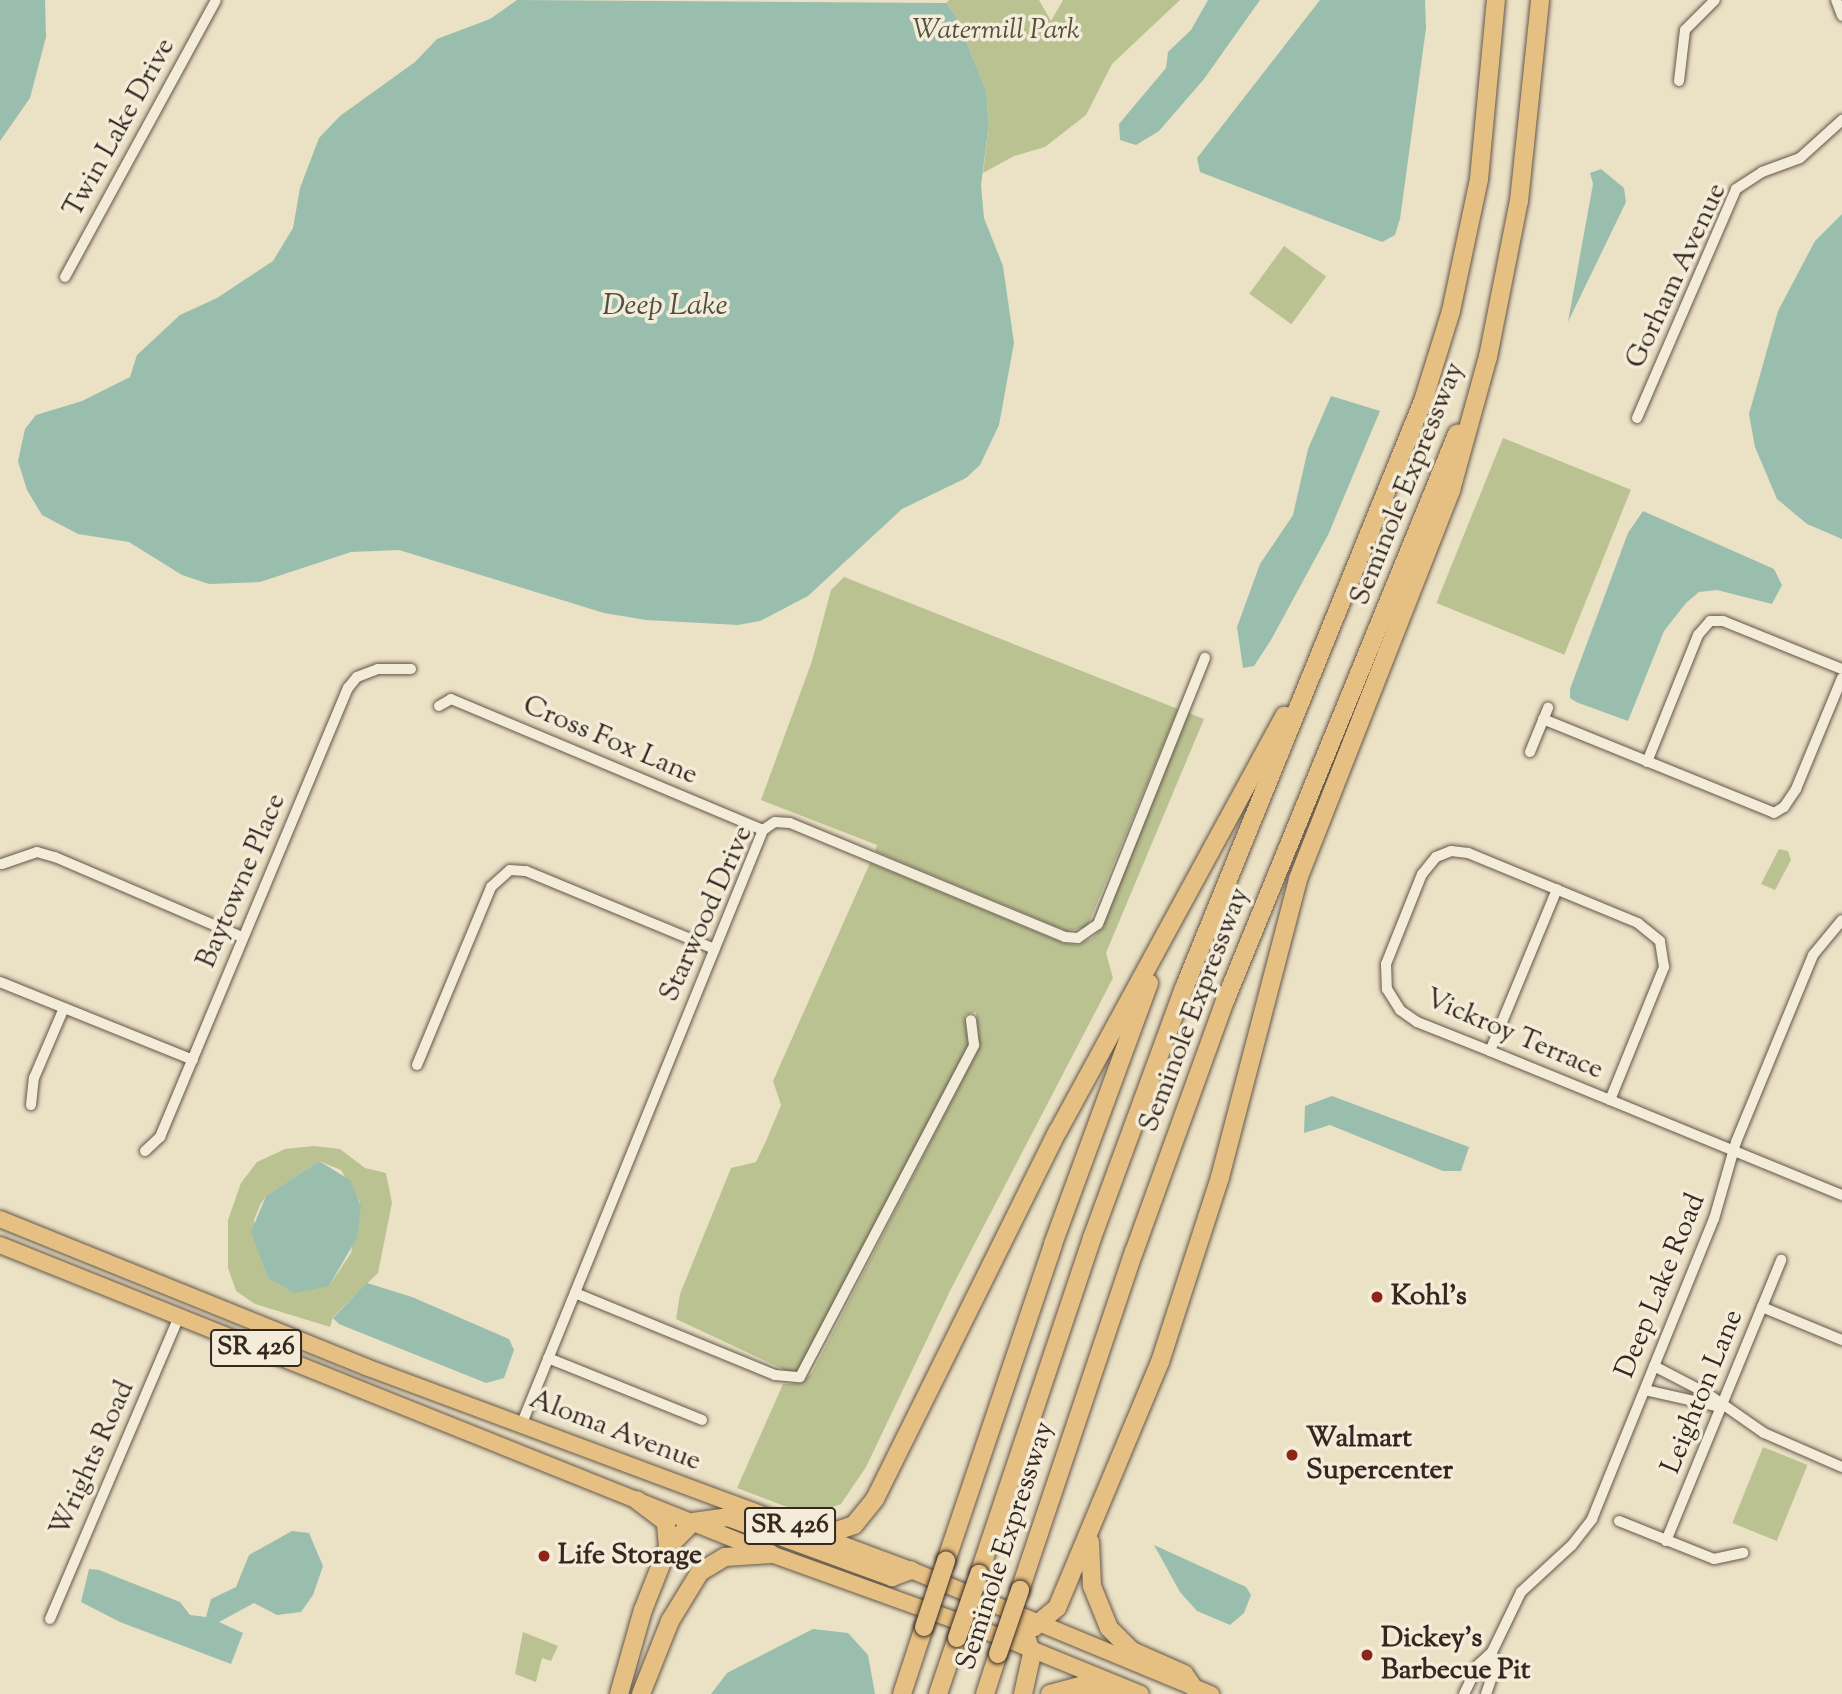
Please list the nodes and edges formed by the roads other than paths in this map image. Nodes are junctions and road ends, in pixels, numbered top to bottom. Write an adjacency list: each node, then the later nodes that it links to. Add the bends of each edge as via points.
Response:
1 (216, 0): 9 (street, Twin Lake Drive)
2 (1496, 0): 12 (highway, Seminole Expressway, via 1479,179 1451,311 1423,401)
3 (1540, 0): 10 (highway, via 1529,139)
4 (1715, 0): 7 (street, via 1685,30)
5 (1836, 0): 6 (street)
6 (1842, 16)
7 (1679, 81)
8 (1842, 120): 11 (street, Gorham Avenue, via 1800,158 1762,172 1736,189)
9 (65, 277)
10 (1488, 357): 59 (highway, via 1451,490 1298,879 1268,979 1220,1177 1186,1286); 69 (highway, Seminole Expressway, bridge, via 1225,1001 1133,1252)
11 (1637, 418)
12 (1322, 649): 26 (highway); 76 (highway, Seminole Expressway, bridge, via 1130,1130)
13 (1205, 658): 22 (street, Starwood Drive, via 1098,924 1078,938 1065,937 790,823 775,822)
14 (1842, 668): 21 (street, via 1723,621 1710,621 1698,635)
15 (411, 669): 27 (street, Baytowne Place, via 378,668 357,677 348,688)
16 (1842, 678): 21 (street, via 1796,789 1774,813)
17 (439, 706): 22 (street, Cross Fox Lane, via 451,699)
18 (1548, 708): 19 (street)
19 (1543, 719): 20 (street); 21 (street)
20 (1530, 751)
21 (1647, 762)
22 (763, 830): 28 (street, Starwood Drive)
23 (2, 863): 27 (street, via 37,852 55,857)
24 (1557, 889): 32 (street); 32 (street, Vickroy Terrace, via 1459,851 1436,857 1418,886 1386,964 1389,997 1417,1022); 35 (street, Vickroy Terrace, via 1638,923 1654,934 1664,949 1661,976)
25 (1842, 920): 37 (street, Deep Lake Road, via 1813,955)
26 (1170, 927): 60 (highway, via 1052,1143 875,1499 854,1525); 75 (highway, bridge, via 1053,1244)
27 (242, 937): 33 (street, Baytowne Place)
28 (714, 949): 34 (street, via 526,871 510,870 491,887); 43 (street, Starwood Drive)
29 (0, 982): 30 (street)
30 (64, 1008): 33 (street); 36 (street, via 34,1078)
31 (971, 1020): 43 (street, via 974,1045 800,1377 775,1375)
32 (1490, 1051): 35 (street, Vickroy Terrace)
33 (193, 1060): 38 (street, Baytowne Place, via 160,1137)
34 (417, 1065)
35 (1610, 1100): 37 (street, Vickroy Terrace)
36 (32, 1105)
37 (1734, 1151): 39 (street, Vickroy Terrace); 49 (street, Deep Lake Road, via 1720,1204)
38 (145, 1152)
39 (1842, 1195)
40 (0, 1219): 45 (main road, Aloma Avenue / SR 426)
41 (0, 1245): 46 (main road, Aloma Avenue / SR 426)
42 (1782, 1260): 44 (street, Leighton Lane)
43 (575, 1293): 48 (street, Starwood Drive)
44 (1762, 1307): 47 (street); 52 (street, Leighton Lane)
45 (221, 1309): 46 (main road); 54 (main road, Aloma Avenue / SR 426)
46 (179, 1317): 50 (main road, Aloma Avenue / SR 426); 67 (street, Wrights Road)
47 (1842, 1340)
48 (548, 1358): 53 (street); 54 (street, Starwood Drive)
49 (1654, 1366): 51 (street, Deep Lake Road); 52 (street, via 1708,1394)
50 (348, 1385): 54 (main road, via 371,1384 496,1429); 56 (main road, Aloma Avenue / SR 426)
51 (1645, 1390): 52 (street); 71 (street, Deep Lake Road, via 1592,1518 1572,1545 1521,1592)
52 (1721, 1407): 55 (street, via 1774,1438); 61 (street, Leighton Lane)
53 (702, 1420)
54 (522, 1423): 60 (main road, Aloma Avenue / SR 426)
55 (1842, 1467)
56 (637, 1500): 58 (main road, Aloma Avenue / SR 426); 62 (highway, via 666,1521)
57 (1619, 1521): 61 (street)
58 (693, 1522): 62 (highway); 64 (main road, Aloma Avenue / SR 426); 65 (highway, via 738,1519 892,1577)
59 (1090, 1531): 68 (highway, via 1061,1602); 72 (highway, via 1091,1587 1109,1628 1132,1651 1184,1674)
60 (819, 1537): 65 (main road, Aloma Avenue / SR 426)
61 (1666, 1541): 63 (street, via 1714,1559)
62 (668, 1547): 73 (highway, via 643,1610)
63 (1742, 1553)
64 (771, 1554): 69 (main road, Aloma Avenue / SR 426); 74 (highway, via 725,1557 700,1572 670,1621)
65 (911, 1570): 66 (main road, Aloma Avenue / SR 426)
66 (1015, 1614): 68 (highway)
67 (50, 1619)
68 (1033, 1627): 69 (highway); 70 (highway); 72 (main road)
69 (999, 1645): 70 (main road, Aloma Avenue / SR 426); 77 (highway, Seminole Expressway)
70 (1031, 1648): 78 (highway); 81 (main road, Aloma Avenue / SR 426)
71 (1492, 1652): 83 (street, Deep Lake Road, via 1478,1665); 84 (street, Deep Lake Road, via 1494,1671)
72 (1193, 1687): 82 (main road)
73 (619, 1694)
74 (641, 1694)
75 (902, 1694)
76 (938, 1694)
77 (985, 1694)
78 (1023, 1694)
79 (1050, 1694): 80 (highway, via 1084,1685)
80 (1122, 1694)
81 (1140, 1694)
82 (1211, 1694)
83 (1464, 1694)
84 (1486, 1694)

